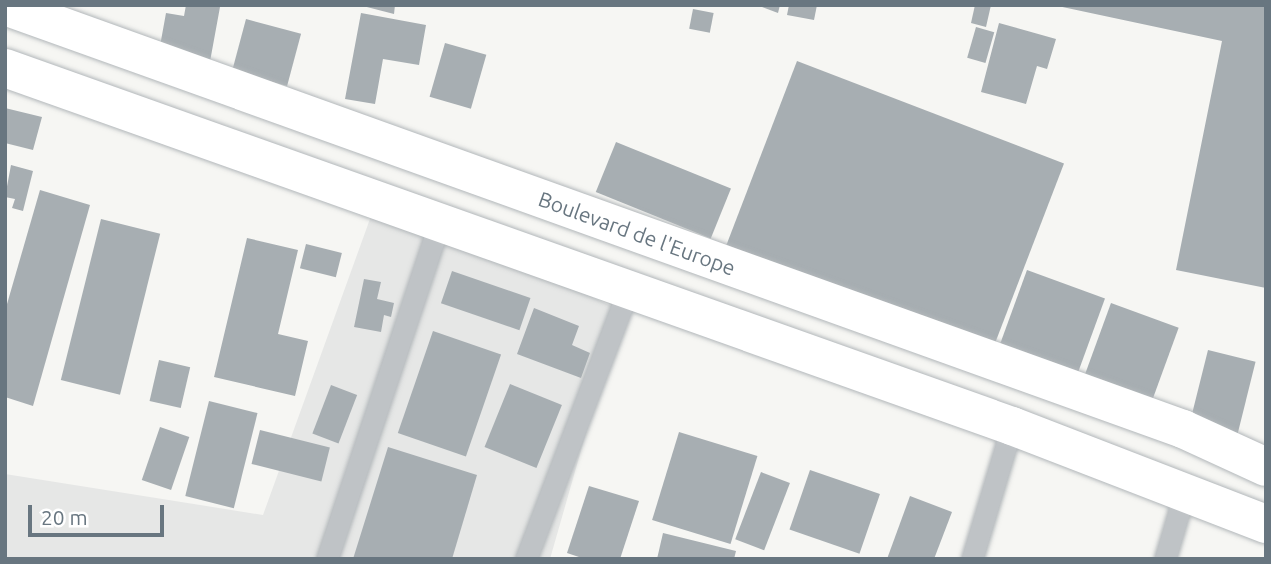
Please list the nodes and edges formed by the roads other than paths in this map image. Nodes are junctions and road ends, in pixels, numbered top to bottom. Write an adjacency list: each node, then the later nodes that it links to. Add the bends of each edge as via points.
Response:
1 (5, 6): 6 (main road, Boulevard de l'Europe, via 1183,429)
2 (5, 68): 3 (main road)
3 (440, 222): 4 (main road); 9 (lane)
4 (628, 290): 5 (main road); 10 (lane)
5 (1012, 426): 7 (main road); 11 (lane)
6 (1266, 467)
7 (1185, 491): 8 (main road); 12 (lane)
8 (1266, 524)
9 (327, 559)
10 (526, 559)
11 (972, 559)
12 (1165, 559)

